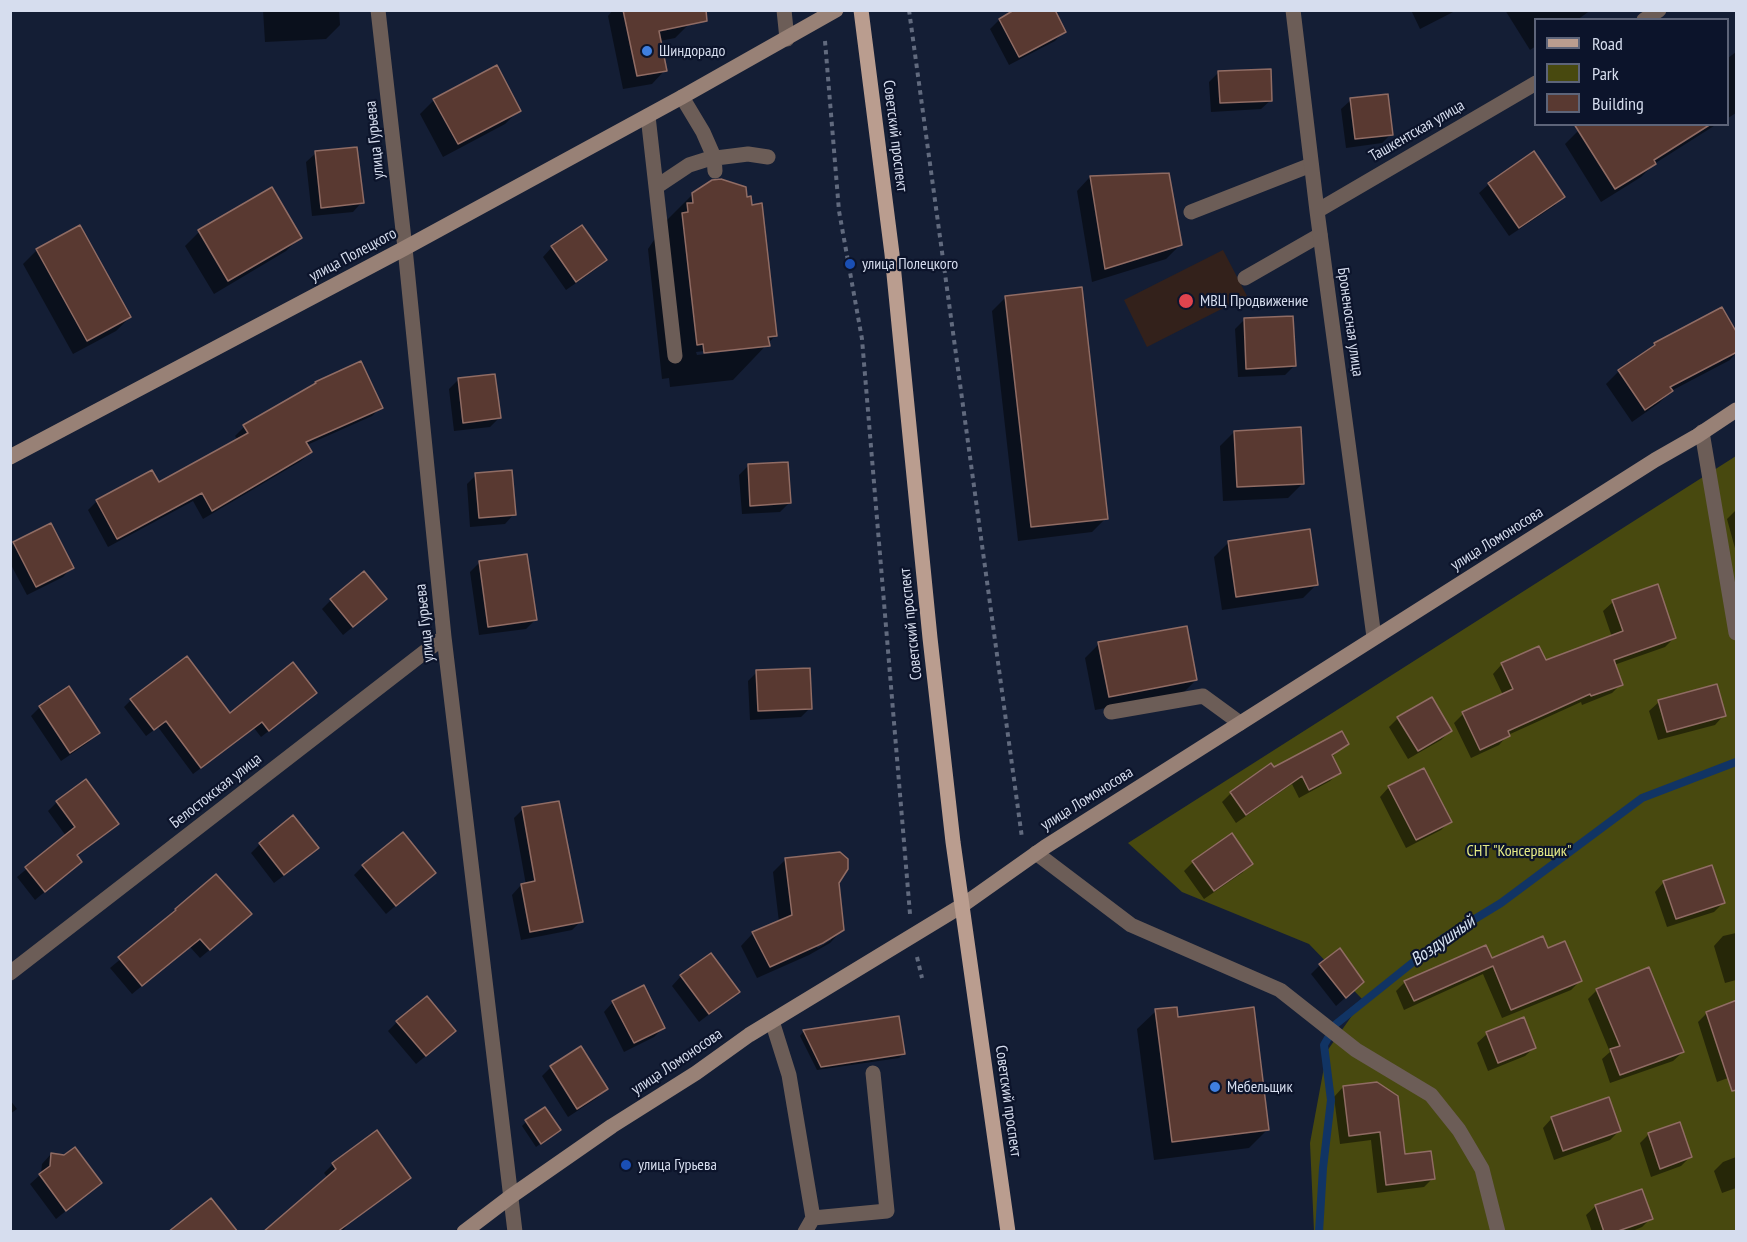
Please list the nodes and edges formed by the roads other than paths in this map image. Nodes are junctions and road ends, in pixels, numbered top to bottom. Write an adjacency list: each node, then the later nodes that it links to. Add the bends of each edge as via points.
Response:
1 (378, 10): 17 (street, улица Гурьева)
2 (784, 10): 6 (street)
3 (861, 10): 29 (main road, Советский проспект, via 892,254 930,638)
4 (1293, 10): 12 (street, Броненосная улица)
5 (829, 14): 6 (street, улица Полецкого)
6 (787, 39): 8 (street, улица Полецкого)
7 (1534, 84): 14 (street, Ташкентская улица)
8 (682, 97): 9 (street, улица Полецкого); 11 (street, via 704,132)
9 (648, 116): 13 (street); 17 (street, улица Полецкого)
10 (768, 157): 11 (street, via 748,154)
11 (715, 164): 13 (street, via 689,165)
12 (1311, 165): 14 (street, Броненосная улица); 15 (street)
13 (656, 187): 19 (street)
14 (1317, 211): 16 (street, Броненосная улица)
15 (1191, 212)
16 (1320, 235): 18 (street); 25 (street, Броненосная улица)
17 (405, 248): 22 (street, улица Полецкого); 24 (street, улица Гурьева)
18 (1245, 278)
19 (675, 356)
20 (1737, 410): 21 (street, улица Ломоносова)
21 (1702, 432): 23 (street); 25 (street, улица Ломоносова)
22 (10, 457)
23 (1737, 633)
24 (444, 637): 30 (street, Белостокская улица); 33 (street, улица Гурьева)
25 (1374, 638): 27 (street, улица Ломоносова)
26 (1111, 712): 27 (street, via 1203,696)
27 (1240, 723): 28 (street, улица Ломоносова)
28 (1031, 857): 29 (street, улица Ломоносова); 38 (street, via 1131,925 1280,990 1356,1050 1431,1095 1459,1130 1482,1169)
29 (963, 904): 31 (street, улица Ломоносова); 37 (main road, Советский проспект)
30 (10, 973)
31 (772, 1021): 33 (street, улица Ломоносова); 34 (street, via 789,1075)
32 (873, 1073): 34 (street, via 887,1211)
33 (510, 1197): 35 (street, улица Ломоносова); 36 (street, улица Гурьева)
34 (809, 1225)
35 (464, 1232)
36 (515, 1232)
37 (1008, 1232)
38 (1498, 1232)

